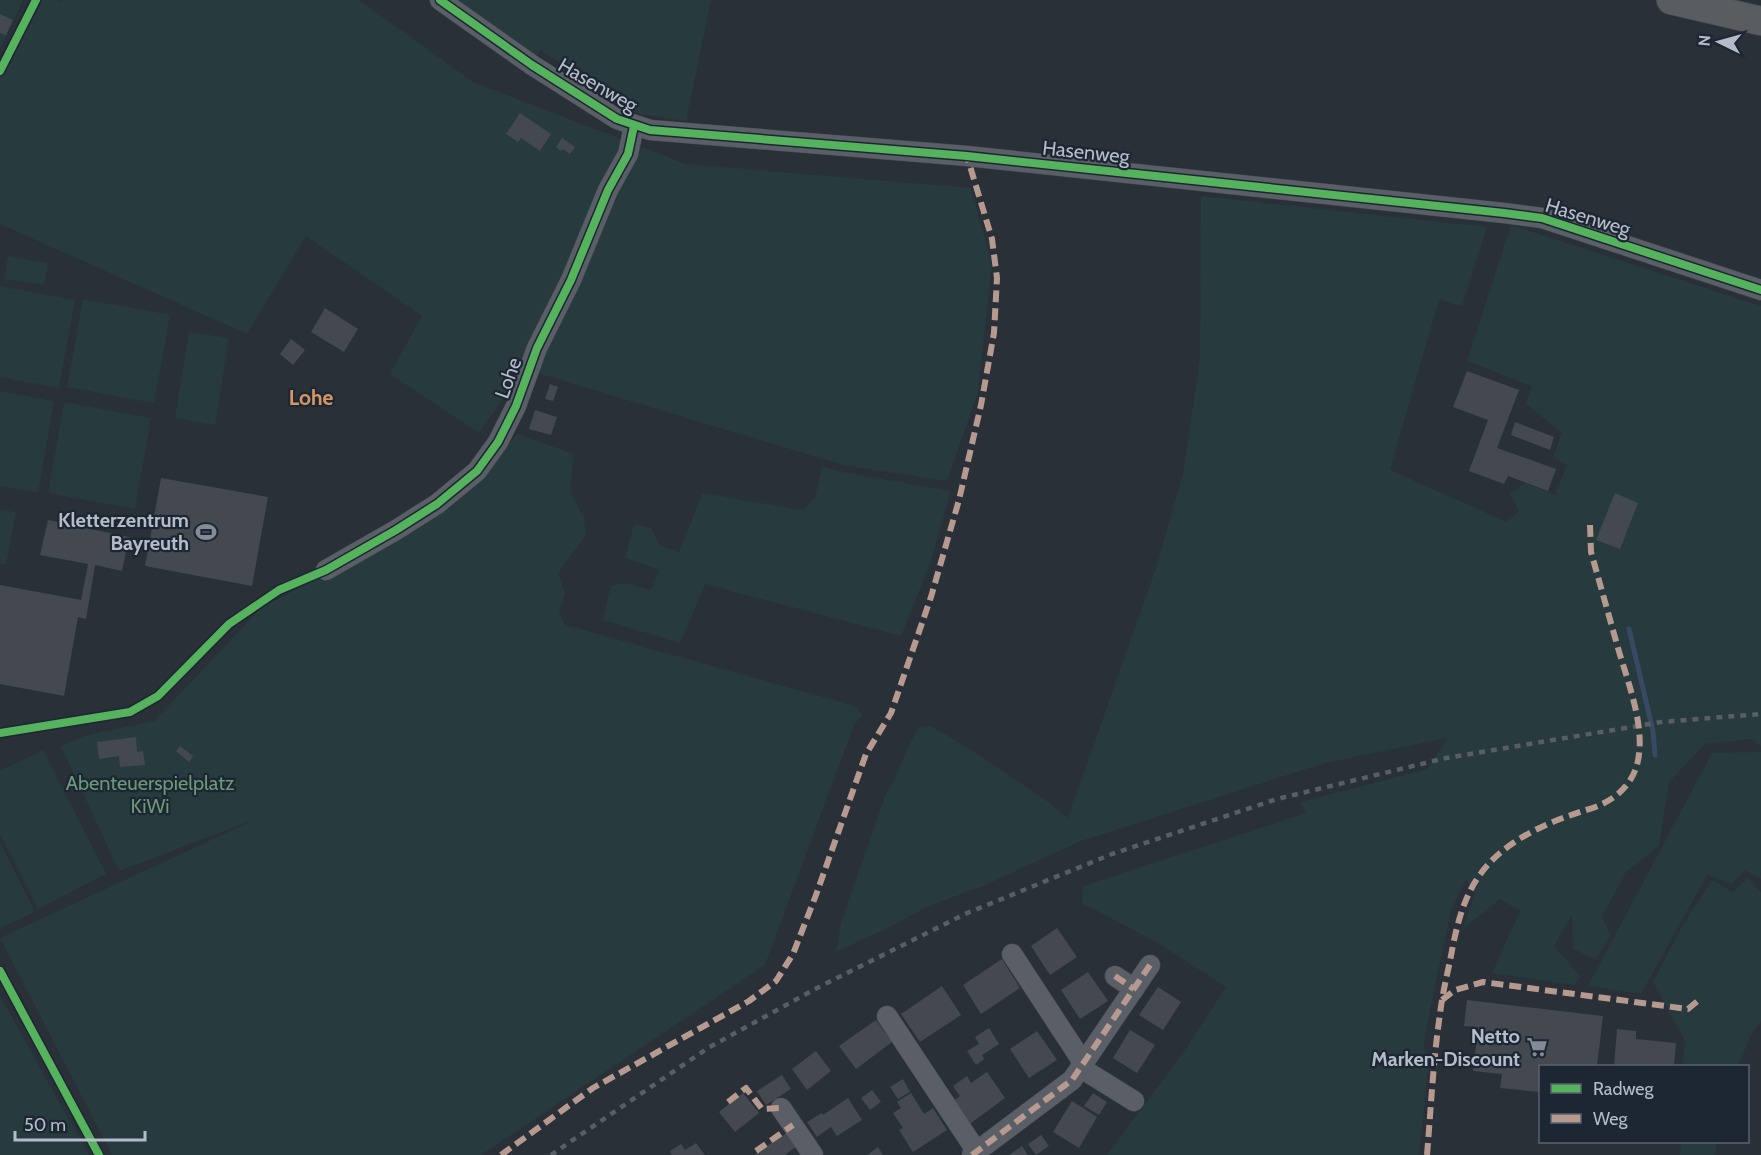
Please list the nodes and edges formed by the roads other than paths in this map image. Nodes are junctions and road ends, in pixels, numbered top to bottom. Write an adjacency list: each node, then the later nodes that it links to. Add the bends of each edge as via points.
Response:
1 (440, 0): 4 (street, Hasenweg, via 532,65)
2 (1671, 0): 3 (highway)
3 (1757, 21)
4 (634, 126): 5 (street, Hasenweg, via 967,156 1542,218); 6 (street, Lohe, via 628,154 608,190 498,442 477,471 436,504)
5 (1757, 288)
6 (326, 570)
7 (1012, 954): 12 (street)
8 (1150, 966): 10 (street)
9 (1115, 976): 10 (street)
10 (1134, 989): 12 (street)
11 (887, 1016): 15 (street)
12 (1083, 1066): 13 (street); 15 (street, via 1062,1089)
13 (1134, 1101)
14 (781, 1108): 16 (street)
15 (975, 1153)
16 (813, 1155)

